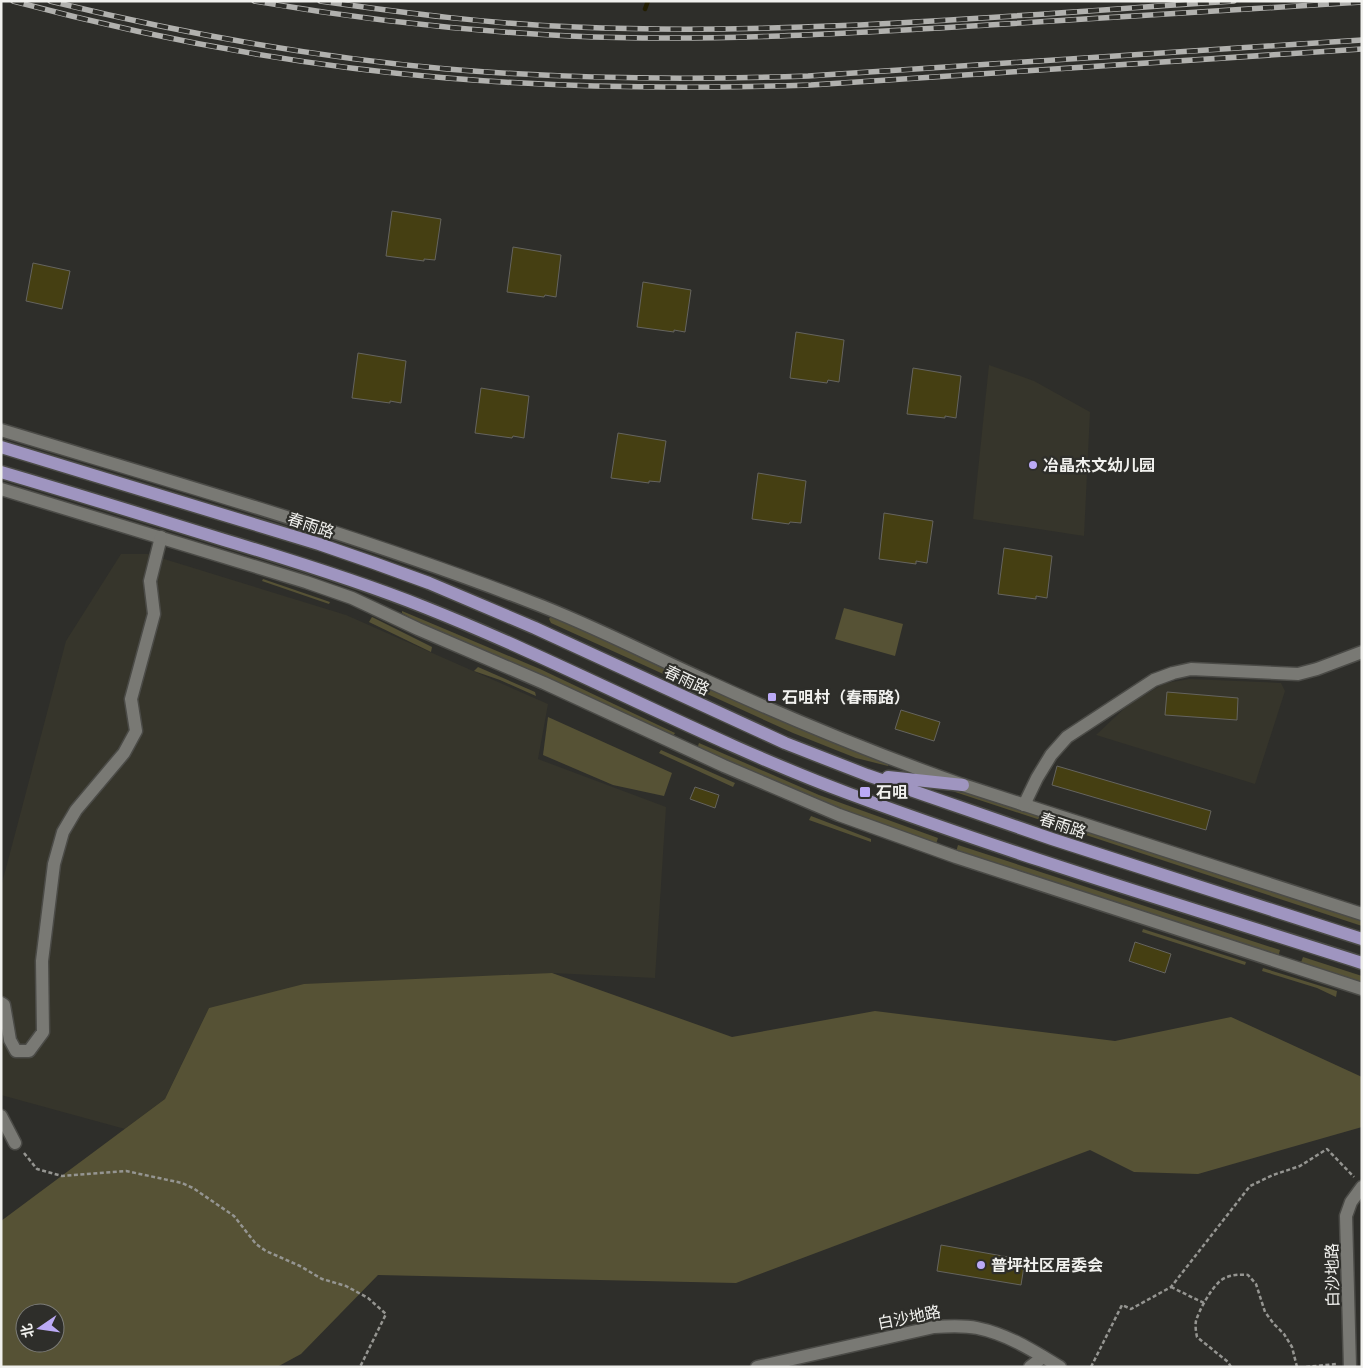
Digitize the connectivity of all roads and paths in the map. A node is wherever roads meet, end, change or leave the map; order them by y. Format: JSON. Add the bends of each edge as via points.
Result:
{"nodes":[{"id":1,"x":1,"y":430,"type":"edge"},
{"id":2,"x":1,"y":447,"type":"edge"},
{"id":3,"x":1,"y":472,"type":"edge"},
{"id":4,"x":1,"y":489,"type":"edge"},
{"id":5,"x":161,"y":537,"type":"junction"},
{"id":6,"x":1362,"y":652,"type":"edge"},
{"id":7,"x":867,"y":775,"type":"junction"},
{"id":8,"x":963,"y":785,"type":"junction"},
{"id":9,"x":1024,"y":805,"type":"junction"},
{"id":10,"x":1362,"y":914,"type":"edge"},
{"id":11,"x":1362,"y":939,"type":"edge"},
{"id":12,"x":1362,"y":963,"type":"edge"},
{"id":13,"x":1362,"y":988,"type":"edge"},
{"id":14,"x":1,"y":1003,"type":"edge"},
{"id":15,"x":1,"y":1116,"type":"edge"},
{"id":16,"x":15,"y":1143,"type":"joint"},
{"id":17,"x":1359,"y":1183,"type":"edge"},
{"id":18,"x":1171,"y":1287,"type":"junction"},
{"id":19,"x":1204,"y":1303,"type":"junction"},
{"id":20,"x":1043,"y":1357,"type":"junction"},
{"id":21,"x":1350,"y":1365,"type":"edge"},
{"id":22,"x":360,"y":1367,"type":"edge"},
{"id":23,"x":757,"y":1367,"type":"edge"},
{"id":24,"x":1030,"y":1367,"type":"edge"},
{"id":25,"x":1060,"y":1367,"type":"edge"},
{"id":26,"x":1091,"y":1367,"type":"edge"},
{"id":27,"x":1231,"y":1367,"type":"edge"},
{"id":28,"x":1297,"y":1367,"type":"edge"},
{"id":29,"x":1306,"y":1367,"type":"edge"}],
"edges":[{"from":1,"to":8,"type":"street","via":[[316,526],[529,601],[794,720]]},
{"from":2,"to":7,"type":"main road","name":"春雨路","via":[[319,544],[428,583],[535,628],[786,743]]},
{"from":3,"to":12,"type":"main road","via":[[376,589],[527,650],[847,793],[1034,858]]},
{"from":4,"to":5,"type":"street"},
{"from":5,"to":13,"type":"street","via":[[352,598],[724,766],[897,837]]},
{"from":5,"to":14,"type":"street","via":[[150,581],[154,614],[131,699],[136,731],[124,753],[76,810],[63,832],[54,864],[42,961],[43,1032],[29,1051],[16,1051]]},
{"from":6,"to":9,"type":"street","via":[[1298,674],[1191,669],[1154,680],[1067,737],[1046,763]]},
{"from":7,"to":8,"type":"main road"},
{"from":7,"to":11,"type":"main road","name":"春雨路","via":[[1052,839]]},
{"from":8,"to":9,"type":"street"},
{"from":9,"to":10,"type":"street"},
{"from":15,"to":16,"type":"street"},
{"from":16,"to":22,"type":"path","via":[[37,1169],[62,1176],[126,1171],[182,1183],[234,1216],[256,1244],[266,1251],[368,1298],[386,1314]]},
{"from":17,"to":18,"type":"path","via":[[1327,1148],[1300,1166],[1250,1186]]},
{"from":17,"to":21,"type":"street","name":"白沙地路","via":[[1346,1216]]},
{"from":18,"to":19,"type":"path"},
{"from":18,"to":26,"type":"path","via":[[1130,1309],[1122,1305]]},
{"from":19,"to":27,"type":"path","via":[[1195,1323],[1197,1337]]},
{"from":19,"to":28,"type":"path","via":[[1218,1282],[1235,1275],[1248,1275],[1256,1284],[1265,1312],[1292,1347]]},
{"from":20,"to":23,"type":"street","name":"白沙地路","via":[[998,1334],[956,1326],[934,1327]]},
{"from":20,"to":24,"type":"street"},
{"from":20,"to":25,"type":"street","name":"白沙地路"},
{"from":21,"to":29,"type":"path"}]}
